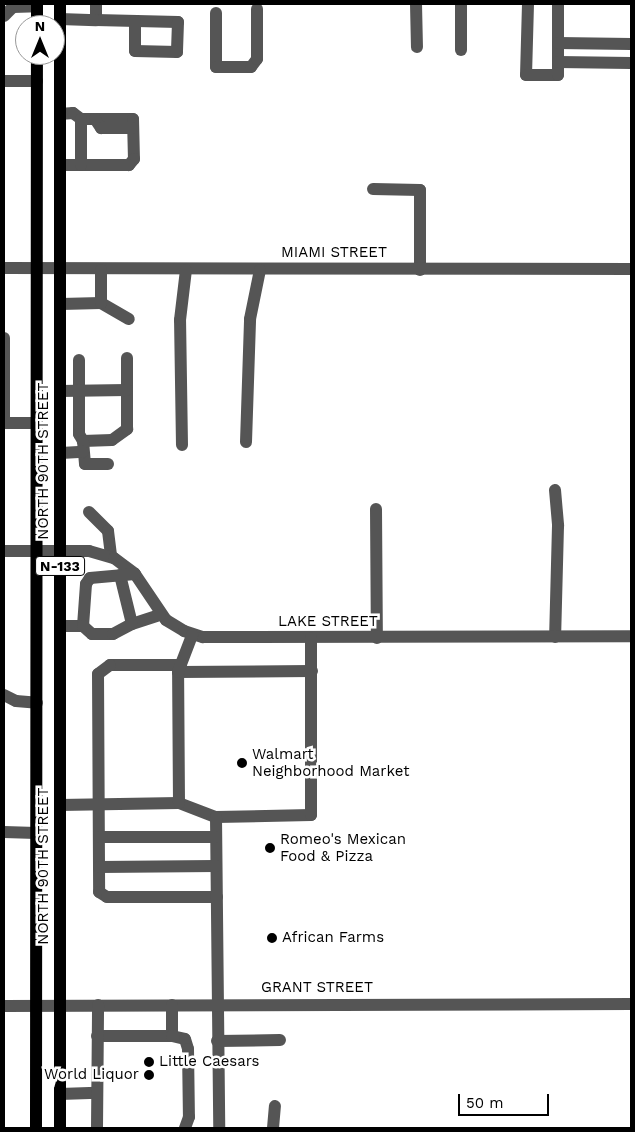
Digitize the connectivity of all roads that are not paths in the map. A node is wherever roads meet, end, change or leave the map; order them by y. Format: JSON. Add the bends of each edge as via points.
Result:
{"nodes":[{"id":1,"x":96,"y":4,"type":"edge"},
{"id":2,"x":416,"y":4,"type":"edge"},
{"id":3,"x":461,"y":4,"type":"edge"},
{"id":4,"x":528,"y":4,"type":"edge"},
{"id":5,"x":558,"y":4,"type":"edge"},
{"id":6,"x":37,"y":5,"type":"edge"},
{"id":7,"x":257,"y":9,"type":"dead end"},
{"id":8,"x":216,"y":13,"type":"dead end"},
{"id":9,"x":4,"y":16,"type":"edge"},
{"id":10,"x":65,"y":20,"type":"edge"},
{"id":11,"x":96,"y":20,"type":"junction"},
{"id":12,"x":135,"y":21,"type":"dead end"},
{"id":13,"x":558,"y":43,"type":"junction"},
{"id":14,"x":631,"y":44,"type":"edge"},
{"id":15,"x":417,"y":47,"type":"dead end"},
{"id":16,"x":461,"y":50,"type":"dead end"},
{"id":17,"x":558,"y":62,"type":"junction"},
{"id":18,"x":631,"y":63,"type":"edge"},
{"id":19,"x":37,"y":65,"type":"edge"},
{"id":20,"x":60,"y":65,"type":"edge"},
{"id":21,"x":4,"y":81,"type":"edge"},
{"id":22,"x":37,"y":81,"type":"junction"},
{"id":23,"x":60,"y":114,"type":"junction"},
{"id":24,"x":81,"y":119,"type":"junction"},
{"id":25,"x":60,"y":165,"type":"junction"},
{"id":26,"x":81,"y":165,"type":"junction"},
{"id":27,"x":373,"y":189,"type":"dead end"},
{"id":28,"x":4,"y":268,"type":"edge"},
{"id":29,"x":631,"y":269,"type":"edge"},
{"id":30,"x":37,"y":270,"type":"junction"},
{"id":31,"x":60,"y":270,"type":"junction"},
{"id":32,"x":101,"y":270,"type":"junction"},
{"id":33,"x":186,"y":270,"type":"junction"},
{"id":34,"x":260,"y":270,"type":"junction"},
{"id":35,"x":420,"y":270,"type":"junction"},
{"id":36,"x":101,"y":303,"type":"junction"},
{"id":37,"x":61,"y":304,"type":"junction"},
{"id":38,"x":129,"y":319,"type":"dead end"},
{"id":39,"x":4,"y":338,"type":"edge"},
{"id":40,"x":127,"y":358,"type":"dead end"},
{"id":41,"x":79,"y":360,"type":"dead end"},
{"id":42,"x":4,"y":362,"type":"edge"},
{"id":43,"x":127,"y":390,"type":"junction"},
{"id":44,"x":60,"y":391,"type":"junction"},
{"id":45,"x":78,"y":391,"type":"junction"},
{"id":46,"x":106,"y":391,"type":"junction"},
{"id":47,"x":4,"y":423,"type":"edge"},
{"id":48,"x":36,"y":423,"type":"junction"},
{"id":49,"x":112,"y":440,"type":"junction"},
{"id":50,"x":246,"y":442,"type":"dead end"},
{"id":51,"x":182,"y":445,"type":"dead end"},
{"id":52,"x":83,"y":447,"type":"junction"},
{"id":53,"x":61,"y":453,"type":"junction"},
{"id":54,"x":108,"y":464,"type":"dead end"},
{"id":55,"x":555,"y":490,"type":"dead end"},
{"id":56,"x":376,"y":509,"type":"dead end"},
{"id":57,"x":88,"y":512,"type":"dead end"},
{"id":58,"x":4,"y":551,"type":"edge"},
{"id":59,"x":37,"y":551,"type":"junction"},
{"id":60,"x":60,"y":551,"type":"junction"},
{"id":61,"x":111,"y":556,"type":"junction"},
{"id":62,"x":135,"y":574,"type":"junction"},
{"id":63,"x":120,"y":576,"type":"junction"},
{"id":64,"x":160,"y":615,"type":"junction"},
{"id":65,"x":132,"y":624,"type":"junction"},
{"id":66,"x":60,"y":626,"type":"junction"},
{"id":67,"x":83,"y":626,"type":"junction"},
{"id":68,"x":192,"y":634,"type":"junction"},
{"id":69,"x":631,"y":636,"type":"edge"},
{"id":70,"x":555,"y":637,"type":"junction"},
{"id":71,"x":311,"y":638,"type":"junction"},
{"id":72,"x":378,"y":638,"type":"junction"},
{"id":73,"x":180,"y":668,"type":"junction"},
{"id":74,"x":312,"y":671,"type":"junction"},
{"id":75,"x":4,"y":694,"type":"edge"},
{"id":76,"x":37,"y":703,"type":"junction"},
{"id":77,"x":179,"y":803,"type":"junction"},
{"id":78,"x":100,"y":804,"type":"junction"},
{"id":79,"x":60,"y":805,"type":"junction"},
{"id":80,"x":216,"y":817,"type":"junction"},
{"id":81,"x":4,"y":832,"type":"edge"},
{"id":82,"x":36,"y":833,"type":"junction"},
{"id":83,"x":99,"y":837,"type":"junction"},
{"id":84,"x":216,"y":837,"type":"junction"},
{"id":85,"x":216,"y":866,"type":"junction"},
{"id":86,"x":99,"y":867,"type":"junction"},
{"id":87,"x":217,"y":897,"type":"junction"},
{"id":88,"x":36,"y":1004,"type":"junction"},
{"id":89,"x":60,"y":1004,"type":"junction"},
{"id":90,"x":98,"y":1004,"type":"junction"},
{"id":91,"x":172,"y":1004,"type":"junction"},
{"id":92,"x":218,"y":1004,"type":"junction"},
{"id":93,"x":631,"y":1004,"type":"edge"},
{"id":94,"x":4,"y":1006,"type":"edge"},
{"id":95,"x":97,"y":1036,"type":"junction"},
{"id":96,"x":172,"y":1036,"type":"junction"},
{"id":97,"x":280,"y":1040,"type":"dead end"},
{"id":98,"x":217,"y":1041,"type":"junction"},
{"id":99,"x":97,"y":1093,"type":"junction"},
{"id":100,"x":60,"y":1094,"type":"junction"},
{"id":101,"x":275,"y":1106,"type":"dead end"},
{"id":102,"x":36,"y":1128,"type":"edge"},
{"id":103,"x":60,"y":1128,"type":"edge"},
{"id":104,"x":97,"y":1128,"type":"edge"},
{"id":105,"x":185,"y":1128,"type":"edge"},
{"id":106,"x":218,"y":1128,"type":"edge"},
{"id":107,"x":273,"y":1128,"type":"edge"}],
"edges":[{"from":1,"to":11,"type":"street"},
{"from":2,"to":15,"type":"street"},
{"from":3,"to":16,"type":"street"},
{"from":4,"to":17,"type":"street","via":[[526,74],[558,74]]},
{"from":5,"to":13,"type":"street"},
{"from":6,"to":9,"type":"street","via":[[13,7]]},
{"from":7,"to":8,"type":"street","via":[[255,64],[251,67],[216,67]]},
{"from":10,"to":11,"type":"street"},
{"from":11,"to":12,"type":"street"},
{"from":13,"to":14,"type":"street"},
{"from":13,"to":17,"type":"street"},
{"from":17,"to":18,"type":"street"},
{"from":19,"to":22,"type":"main road","name":"NORTH 90TH STREET","number":"N-133"},
{"from":20,"to":23,"type":"main road","name":"NORTH 90TH STREET","number":"N-133"},
{"from":21,"to":22,"type":"street"},
{"from":22,"to":30,"type":"main road","name":"NORTH 90TH STREET","number":"N-133"},
{"from":23,"to":24,"type":"street","via":[[73,113]]},
{"from":23,"to":25,"type":"main road","name":"NORTH 90TH STREET","number":"N-133"},
{"from":24,"to":26,"type":"street"},
{"from":24,"to":26,"type":"street","via":[[95,119],[101,128],[133,128],[134,159],[129,165]]},
{"from":25,"to":26,"type":"street"},
{"from":25,"to":31,"type":"main road","name":"NORTH 90TH STREET","number":"N-133"},
{"from":27,"to":35,"type":"street","via":[[420,190]]},
{"from":28,"to":30,"type":"street","name":"MIAMI STREET"},
{"from":29,"to":35,"type":"street","name":"MIAMI STREET"},
{"from":30,"to":31,"type":"street","name":"MIAMI STREET"},
{"from":30,"to":48,"type":"main road","name":"NORTH 90TH STREET","number":"N-133"},
{"from":31,"to":32,"type":"street","name":"MIAMI STREET"},
{"from":31,"to":37,"type":"main road","name":"NORTH 90TH STREET","number":"N-133"},
{"from":32,"to":33,"type":"street","name":"MIAMI STREET"},
{"from":32,"to":36,"type":"street"},
{"from":33,"to":34,"type":"street","name":"MIAMI STREET"},
{"from":33,"to":51,"type":"street","via":[[180,320]]},
{"from":34,"to":35,"type":"street","name":"MIAMI STREET"},
{"from":34,"to":50,"type":"street","via":[[250,318]]},
{"from":36,"to":37,"type":"street"},
{"from":36,"to":38,"type":"street"},
{"from":37,"to":44,"type":"main road","name":"NORTH 90TH STREET","number":"N-133"},
{"from":39,"to":42,"type":"street"},
{"from":40,"to":43,"type":"street"},
{"from":41,"to":45,"type":"street"},
{"from":42,"to":47,"type":"street"},
{"from":43,"to":46,"type":"street"},
{"from":43,"to":49,"type":"street","via":[[127,429]]},
{"from":44,"to":45,"type":"street"},
{"from":44,"to":53,"type":"main road","name":"NORTH 90TH STREET","number":"N-133"},
{"from":45,"to":46,"type":"street"},
{"from":45,"to":52,"type":"street","via":[[79,434]]},
{"from":46,"to":49,"type":"street","via":[[119,401],[121,408],[120,423]]},
{"from":47,"to":48,"type":"street"},
{"from":48,"to":59,"type":"main road","name":"NORTH 90TH STREET","number":"N-133"},
{"from":49,"to":52,"type":"street"},
{"from":52,"to":53,"type":"street"},
{"from":52,"to":54,"type":"street","via":[[85,464]]},
{"from":53,"to":60,"type":"main road","name":"NORTH 90TH STREET","number":"N-133"},
{"from":55,"to":70,"type":"street","via":[[558,526]]},
{"from":56,"to":72,"type":"street"},
{"from":57,"to":61,"type":"street","via":[[108,531]]},
{"from":58,"to":59,"type":"street","name":"LAKE STREET"},
{"from":59,"to":60,"type":"street","name":"LAKE STREET"},
{"from":59,"to":76,"type":"main road","name":"NORTH 90TH STREET","number":"N-133"},
{"from":60,"to":61,"type":"street","name":"LAKE STREET","via":[[97,552]]},
{"from":60,"to":66,"type":"main road","name":"NORTH 90TH STREET","number":"N-133"},
{"from":61,"to":62,"type":"street","name":"LAKE STREET"},
{"from":62,"to":63,"type":"street"},
{"from":62,"to":64,"type":"street","name":"LAKE STREET"},
{"from":63,"to":65,"type":"street"},
{"from":63,"to":67,"type":"street","via":[[90,578],[86,584]]},
{"from":64,"to":65,"type":"street"},
{"from":64,"to":68,"type":"street","name":"LAKE STREET"},
{"from":65,"to":67,"type":"street","via":[[113,634],[92,634]]},
{"from":66,"to":67,"type":"street"},
{"from":66,"to":79,"type":"main road","name":"NORTH 90TH STREET","number":"N-133"},
{"from":68,"to":71,"type":"street","name":"LAKE STREET","via":[[219,638]]},
{"from":68,"to":73,"type":"street"},
{"from":69,"to":70,"type":"street","name":"LAKE STREET"},
{"from":70,"to":72,"type":"street","name":"LAKE STREET"},
{"from":71,"to":72,"type":"street","name":"LAKE STREET"},
{"from":71,"to":74,"type":"street"},
{"from":73,"to":74,"type":"street"},
{"from":73,"to":77,"type":"street"},
{"from":73,"to":78,"type":"street","via":[[110,665],[101,670]]},
{"from":74,"to":80,"type":"street","via":[[311,815]]},
{"from":75,"to":76,"type":"street","via":[[16,701]]},
{"from":76,"to":82,"type":"main road","name":"NORTH 90TH STREET","number":"N-133"},
{"from":77,"to":78,"type":"street"},
{"from":77,"to":80,"type":"street"},
{"from":78,"to":79,"type":"street"},
{"from":78,"to":83,"type":"street"},
{"from":79,"to":89,"type":"main road","name":"NORTH 90TH STREET","number":"N-133"},
{"from":80,"to":84,"type":"street"},
{"from":81,"to":82,"type":"street"},
{"from":82,"to":88,"type":"main road","name":"NORTH 90TH STREET","number":"N-133"},
{"from":83,"to":84,"type":"street"},
{"from":83,"to":86,"type":"street"},
{"from":84,"to":85,"type":"street"},
{"from":85,"to":86,"type":"street"},
{"from":85,"to":87,"type":"street"},
{"from":86,"to":87,"type":"street","via":[[102,896]]},
{"from":87,"to":92,"type":"street"},
{"from":88,"to":89,"type":"street","name":"GRANT STREET"},
{"from":88,"to":94,"type":"street","name":"GRANT STREET"},
{"from":88,"to":102,"type":"main road","name":"NORTH 90TH STREET","number":"N-133"},
{"from":89,"to":90,"type":"street","name":"GRANT STREET"},
{"from":89,"to":100,"type":"main road","name":"NORTH 90TH STREET","number":"N-133"},
{"from":90,"to":91,"type":"street","name":"GRANT STREET"},
{"from":90,"to":95,"type":"street"},
{"from":91,"to":92,"type":"street","name":"GRANT STREET"},
{"from":91,"to":96,"type":"street"},
{"from":92,"to":93,"type":"street","name":"GRANT STREET"},
{"from":92,"to":98,"type":"street"},
{"from":95,"to":96,"type":"street"},
{"from":95,"to":99,"type":"street"},
{"from":96,"to":105,"type":"street","via":[[185,1039],[188,1049],[189,1117]]},
{"from":97,"to":98,"type":"street"},
{"from":98,"to":106,"type":"street"},
{"from":99,"to":100,"type":"street"},
{"from":99,"to":104,"type":"street"},
{"from":100,"to":103,"type":"main road","name":"NORTH 90TH STREET","number":"N-133"},
{"from":101,"to":107,"type":"street"}]}
